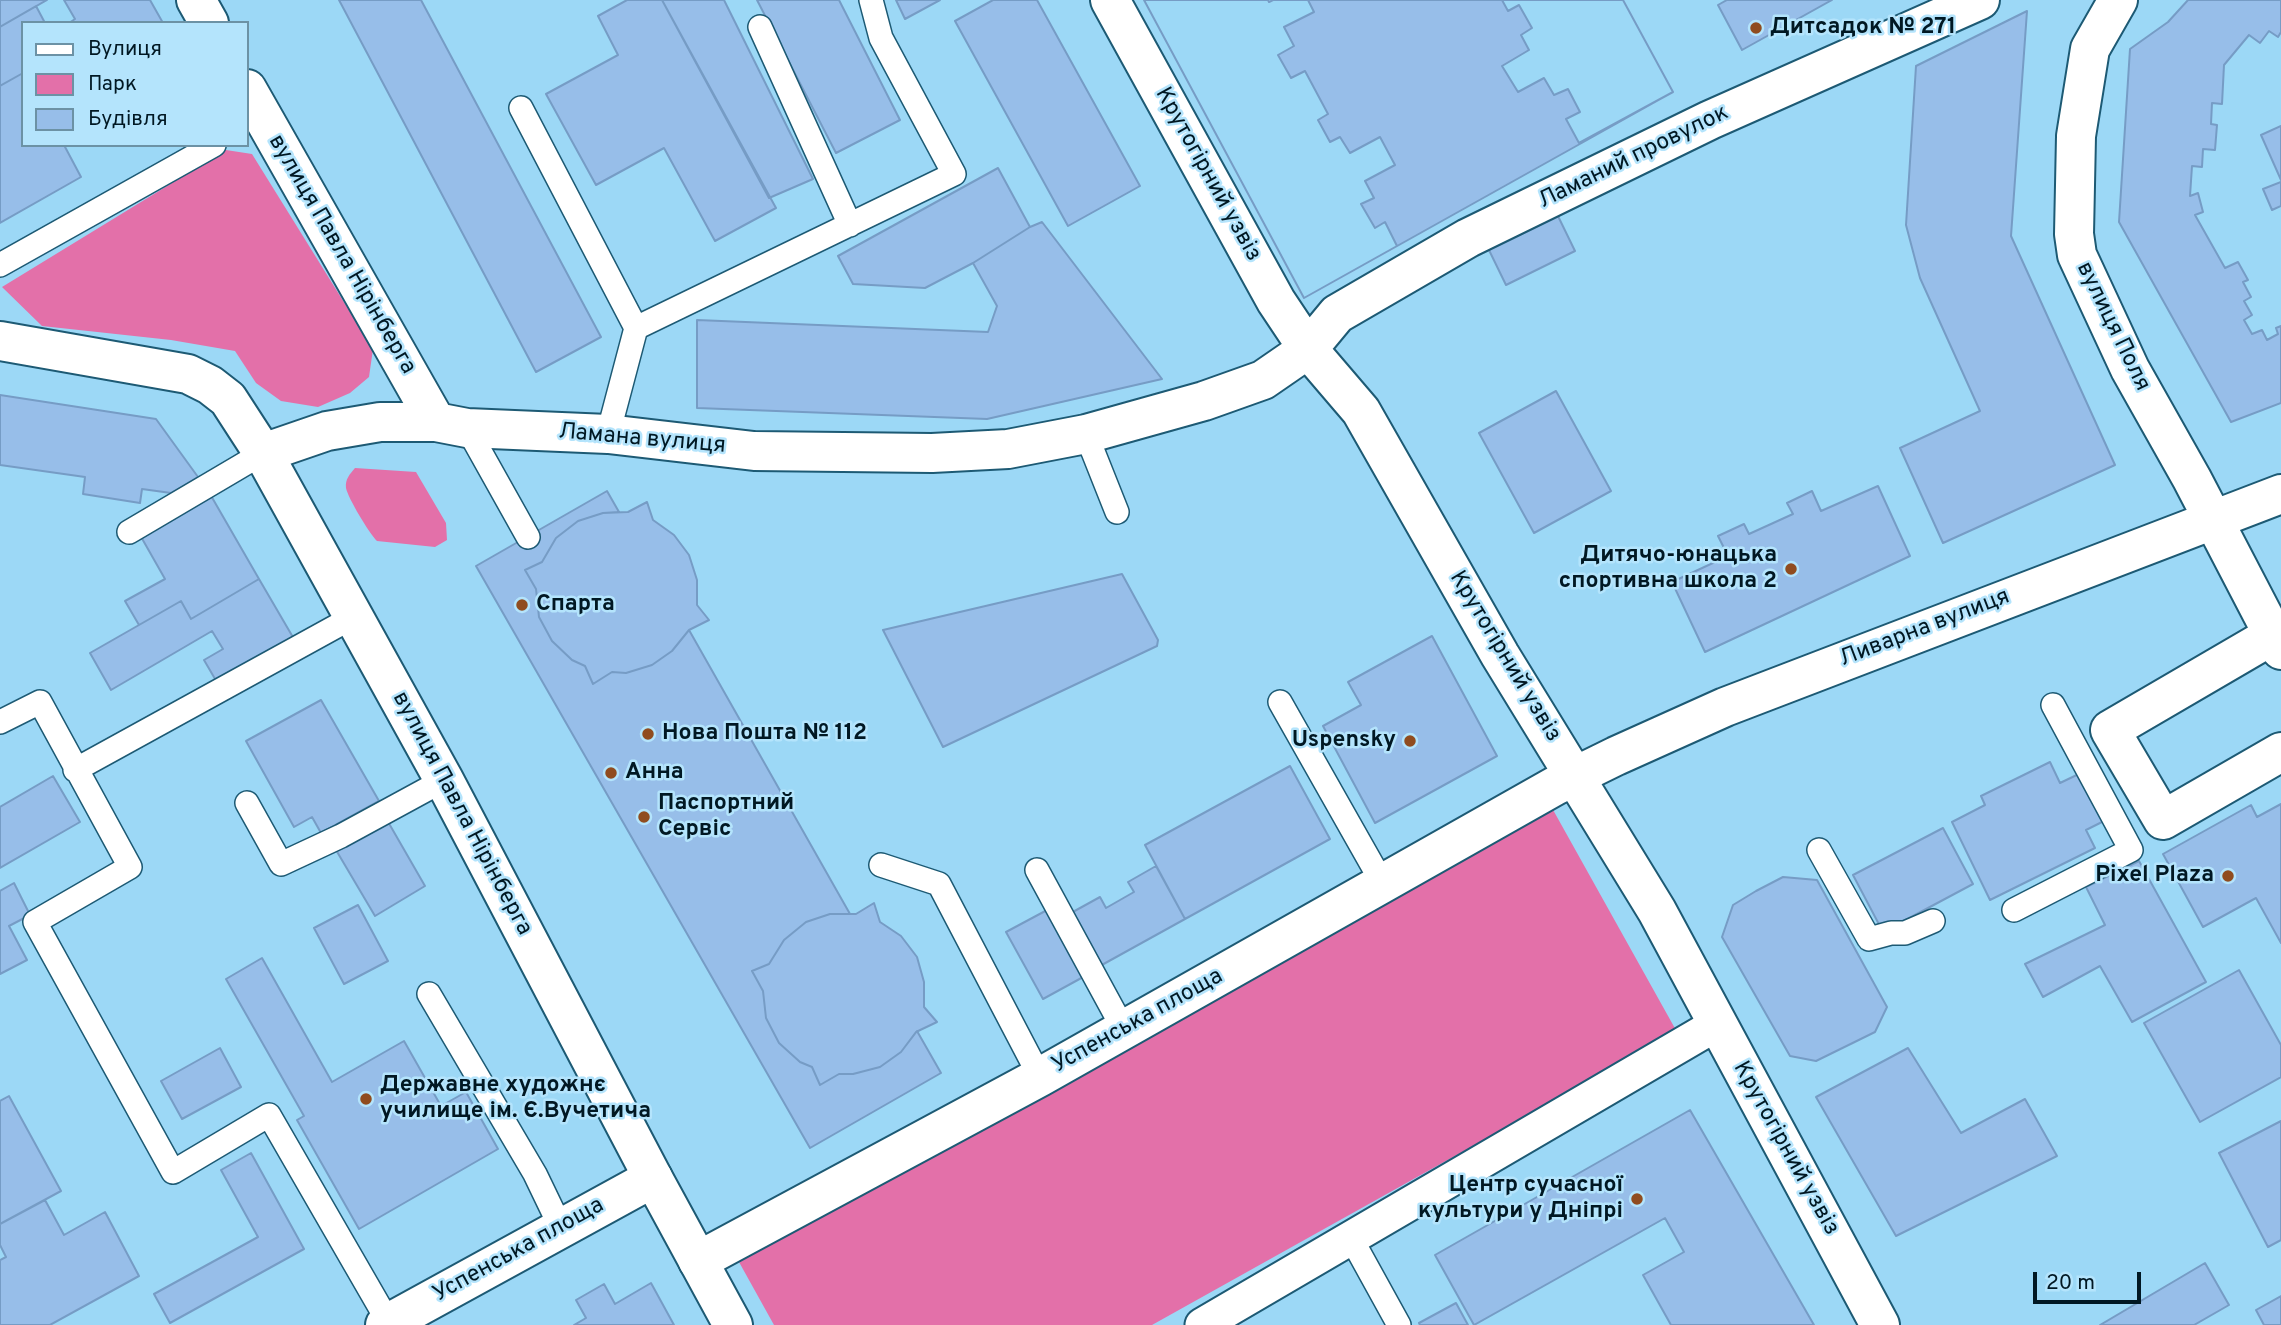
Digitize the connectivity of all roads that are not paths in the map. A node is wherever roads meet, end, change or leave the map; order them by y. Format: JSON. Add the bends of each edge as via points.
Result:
{"nodes":[{"id":1,"x":196,"y":0,"type":"edge"},
{"id":2,"x":871,"y":0,"type":"edge"},
{"id":3,"x":1980,"y":0,"type":"edge"},
{"id":4,"x":2118,"y":0,"type":"edge"},
{"id":5,"x":1114,"y":1,"type":"edge"},
{"id":6,"x":208,"y":21,"type":"edge"},
{"id":7,"x":760,"y":27,"type":"dead end"},
{"id":8,"x":521,"y":108,"type":"dead end"},
{"id":9,"x":252,"y":111,"type":"edge"},
{"id":10,"x":210,"y":147,"type":"edge"},
{"id":11,"x":850,"y":225,"type":"junction"},
{"id":12,"x":0,"y":265,"type":"edge"},
{"id":13,"x":636,"y":328,"type":"junction"},
{"id":14,"x":0,"y":341,"type":"edge"},
{"id":15,"x":1308,"y":349,"type":"junction"},
{"id":16,"x":452,"y":425,"type":"junction"},
{"id":17,"x":608,"y":434,"type":"junction"},
{"id":18,"x":1086,"y":434,"type":"junction"},
{"id":19,"x":263,"y":453,"type":"junction"},
{"id":20,"x":2281,"y":494,"type":"edge"},
{"id":21,"x":1117,"y":512,"type":"dead end"},
{"id":22,"x":2213,"y":520,"type":"junction"},
{"id":23,"x":129,"y":532,"type":"dead end"},
{"id":24,"x":528,"y":537,"type":"dead end"},
{"id":25,"x":355,"y":617,"type":"junction"},
{"id":26,"x":2277,"y":642,"type":"edge"},
{"id":27,"x":1280,"y":702,"type":"dead end"},
{"id":28,"x":2053,"y":705,"type":"dead end"},
{"id":29,"x":0,"y":722,"type":"edge"},
{"id":30,"x":2281,"y":752,"type":"edge"},
{"id":31,"x":75,"y":770,"type":"junction"},
{"id":32,"x":1575,"y":776,"type":"junction"},
{"id":33,"x":444,"y":780,"type":"junction"},
{"id":34,"x":247,"y":803,"type":"dead end"},
{"id":35,"x":1819,"y":850,"type":"dead end"},
{"id":36,"x":881,"y":864,"type":"dead end"},
{"id":37,"x":1037,"y":870,"type":"dead end"},
{"id":38,"x":1383,"y":884,"type":"junction"},
{"id":39,"x":2014,"y":911,"type":"dead end"},
{"id":40,"x":1933,"y":921,"type":"dead end"},
{"id":41,"x":429,"y":994,"type":"dead end"},
{"id":42,"x":1717,"y":1024,"type":"junction"},
{"id":43,"x":1124,"y":1030,"type":"junction"},
{"id":44,"x":1040,"y":1077,"type":"junction"},
{"id":45,"x":653,"y":1178,"type":"junction"},
{"id":46,"x":561,"y":1228,"type":"junction"},
{"id":47,"x":1351,"y":1238,"type":"junction"},
{"id":48,"x":698,"y":1261,"type":"junction"},
{"id":49,"x":387,"y":1324,"type":"edge"},
{"id":50,"x":733,"y":1325,"type":"edge"},
{"id":51,"x":1202,"y":1325,"type":"edge"},
{"id":52,"x":1399,"y":1325,"type":"edge"},
{"id":53,"x":1880,"y":1325,"type":"edge"}],
"edges":[{"from":1,"to":6,"type":"street"},
{"from":2,"to":11,"type":"lane","via":[[881,38],[954,174]]},
{"from":3,"to":15,"type":"street","name":"Ламаний провулок","via":[[1710,120],[1468,238],[1337,314]]},
{"from":4,"to":22,"type":"street","name":"вулиця Поля","via":[[2090,49],[2080,111],[2077,255],[2130,369]]},
{"from":5,"to":15,"type":"street","name":"Крутогірний узвіз","via":[[1276,300]]},
{"from":7,"to":11,"type":"lane"},
{"from":8,"to":13,"type":"lane"},
{"from":9,"to":16,"type":"street","name":"вулиця Павла Нірінберга"},
{"from":10,"to":12,"type":"lane"},
{"from":11,"to":13,"type":"lane"},
{"from":13,"to":17,"type":"lane"},
{"from":14,"to":19,"type":"street","via":[[188,374],[228,399]]},
{"from":15,"to":18,"type":"street","name":"Ламана вулиця","via":[[1263,380]]},
{"from":15,"to":32,"type":"street","name":"Крутогірний узвіз","via":[[1361,411],[1500,655]]},
{"from":16,"to":17,"type":"street","name":"Ламана вулиця"},
{"from":16,"to":19,"type":"street","name":"Ламана вулиця","via":[[380,422],[327,431]]},
{"from":16,"to":24,"type":"lane"},
{"from":17,"to":18,"type":"street","name":"Ламана вулиця","via":[[754,451],[919,453],[1008,449]]},
{"from":18,"to":21,"type":"lane"},
{"from":19,"to":23,"type":"lane"},
{"from":19,"to":25,"type":"street","name":"вулиця Павла Нірінберга"},
{"from":20,"to":22,"type":"street","name":"Ливарна вулиця"},
{"from":22,"to":26,"type":"street","name":"вулиця Поля"},
{"from":22,"to":32,"type":"street","name":"Ливарна вулиця","via":[[1725,707]]},
{"from":25,"to":31,"type":"lane"},
{"from":25,"to":33,"type":"street","name":"вулиця Павла Нірінберга"},
{"from":26,"to":30,"type":"street","via":[[2110,730],[2163,820]]},
{"from":27,"to":38,"type":"lane"},
{"from":28,"to":39,"type":"lane","via":[[2131,850]]},
{"from":29,"to":31,"type":"lane","via":[[40,702]]},
{"from":31,"to":49,"type":"lane","via":[[130,867],[35,922],[173,1172],[269,1115]]},
{"from":32,"to":38,"type":"street","name":"Успенська площа"},
{"from":32,"to":42,"type":"street","name":"Крутогірний узвіз","via":[[1657,911]]},
{"from":33,"to":34,"type":"lane","via":[[281,864]]},
{"from":33,"to":45,"type":"street","name":"вулиця Павла Нірінберга"},
{"from":35,"to":40,"type":"lane","via":[[1869,939],[1905,933]]},
{"from":36,"to":44,"type":"lane","via":[[939,884]]},
{"from":37,"to":43,"type":"lane"},
{"from":38,"to":43,"type":"street","name":"Успенська площа"},
{"from":41,"to":46,"type":"lane","via":[[535,1174]]},
{"from":42,"to":47,"type":"street"},
{"from":42,"to":53,"type":"street","name":"Крутогірний узвіз"},
{"from":43,"to":44,"type":"street","name":"Успенська площа"},
{"from":44,"to":48,"type":"street","name":"Успенська площа"},
{"from":45,"to":46,"type":"street","name":"Успенська площа"},
{"from":45,"to":48,"type":"street","name":"вулиця Павла Нірінберга"},
{"from":46,"to":49,"type":"street","name":"Успенська площа"},
{"from":47,"to":51,"type":"street"},
{"from":47,"to":52,"type":"lane"},
{"from":48,"to":50,"type":"street","name":"вулиця Павла Нірінберга"}]}
